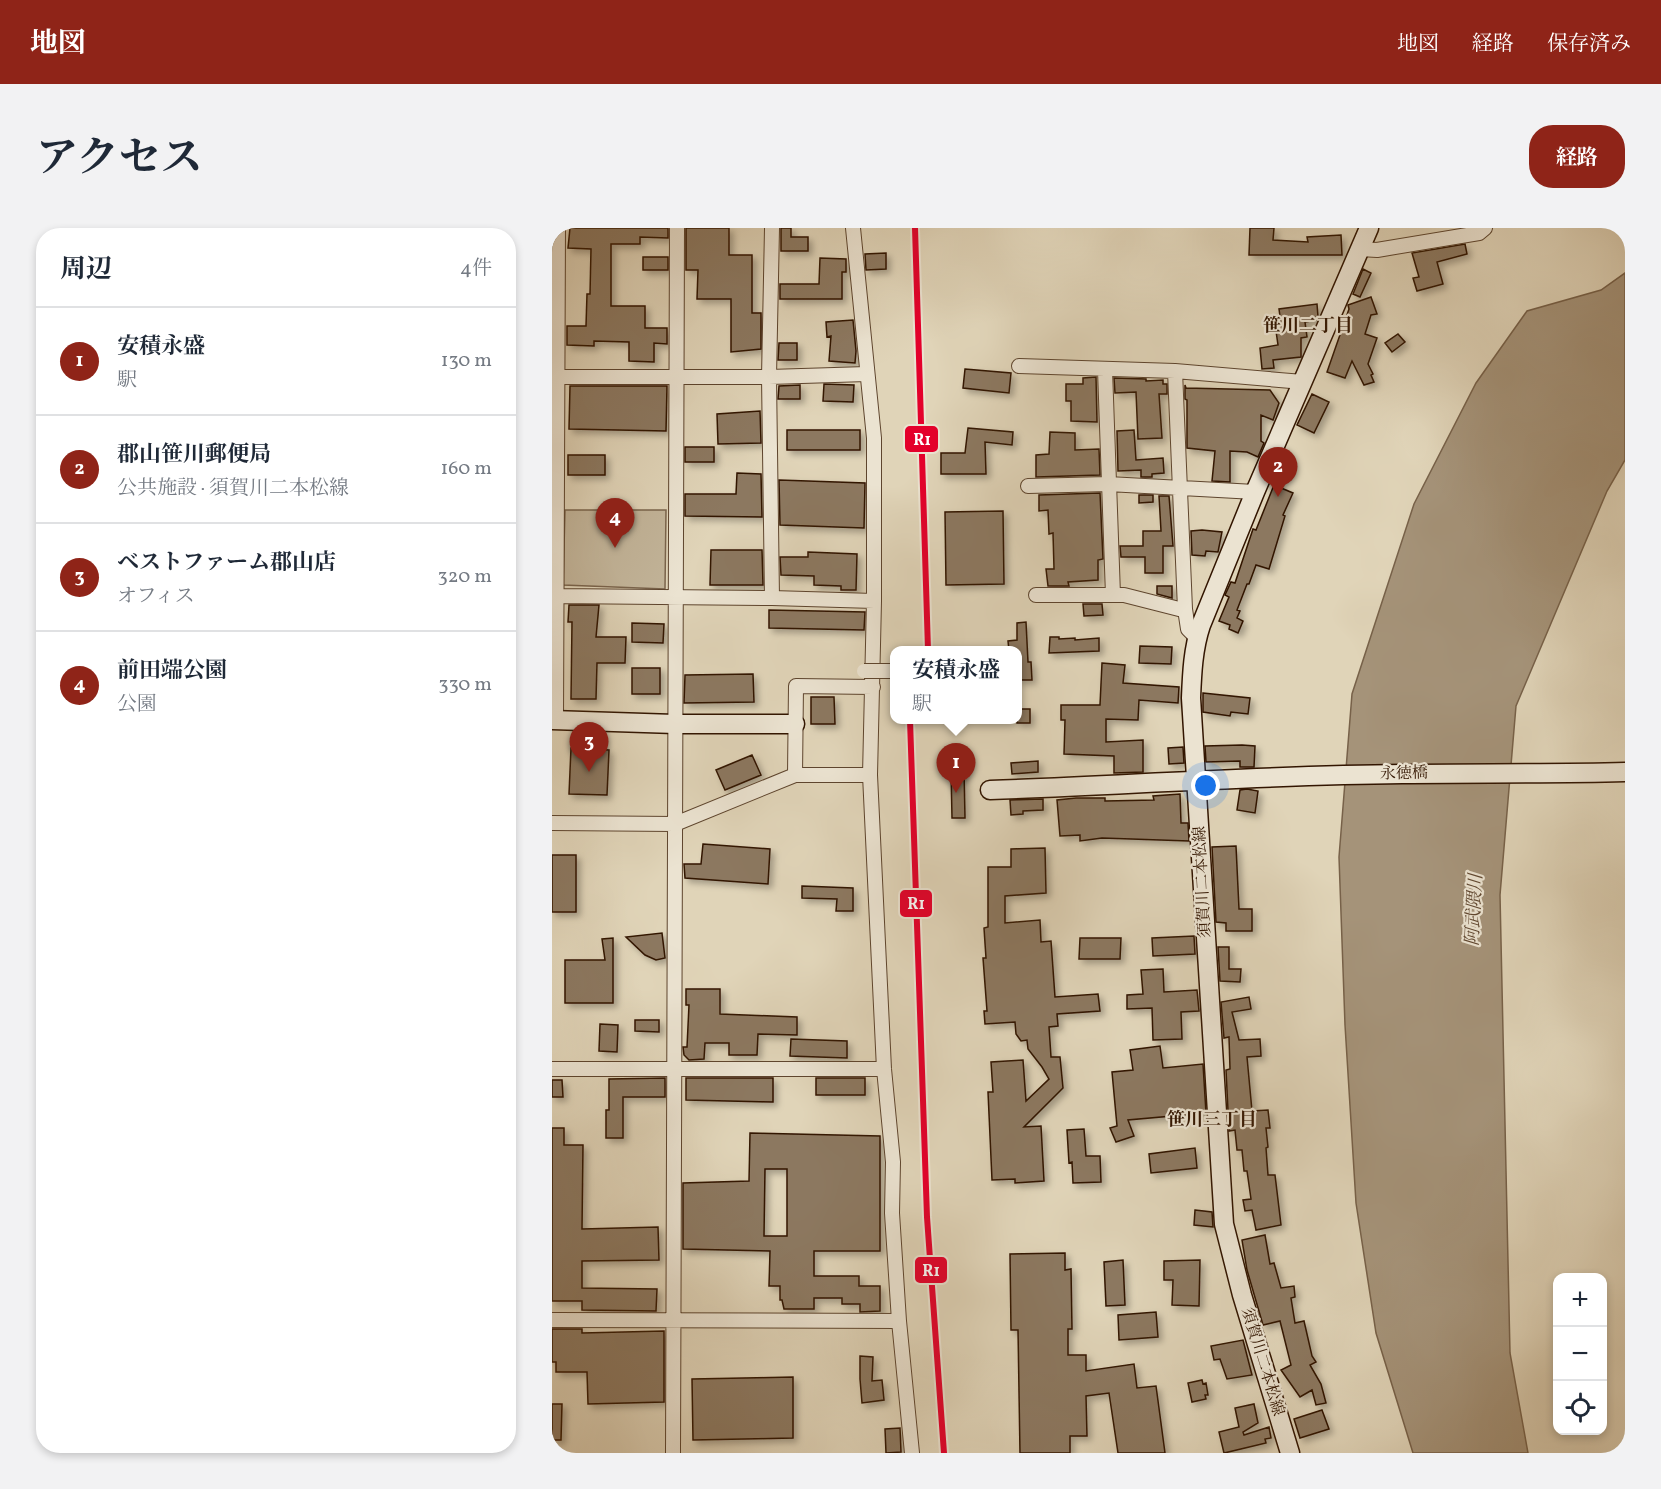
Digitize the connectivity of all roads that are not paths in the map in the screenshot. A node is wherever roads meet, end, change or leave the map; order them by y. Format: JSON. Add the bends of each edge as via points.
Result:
{"nodes":[{"id":1,"x":558,"y":228,"type":"edge"},
{"id":2,"x":676,"y":228,"type":"edge"},
{"id":3,"x":772,"y":228,"type":"edge"},
{"id":4,"x":853,"y":228,"type":"edge"},
{"id":5,"x":1369,"y":228,"type":"edge"},
{"id":6,"x":1485,"y":228,"type":"edge"},
{"id":7,"x":1360,"y":249,"type":"junction"},
{"id":8,"x":1020,"y":366,"type":"dead end"},
{"id":9,"x":1105,"y":370,"type":"junction"},
{"id":10,"x":1175,"y":371,"type":"junction"},
{"id":11,"x":867,"y":374,"type":"junction"},
{"id":12,"x":555,"y":377,"type":"edge"},
{"id":13,"x":769,"y":377,"type":"junction"},
{"id":14,"x":676,"y":378,"type":"junction"},
{"id":15,"x":1303,"y":382,"type":"junction"},
{"id":16,"x":1108,"y":484,"type":"junction"},
{"id":17,"x":1028,"y":486,"type":"dead end"},
{"id":18,"x":1180,"y":489,"type":"junction"},
{"id":19,"x":1255,"y":492,"type":"junction"},
{"id":20,"x":1036,"y":595,"type":"dead end"},
{"id":21,"x":1113,"y":595,"type":"junction"},
{"id":22,"x":557,"y":596,"type":"junction"},
{"id":23,"x":676,"y":598,"type":"junction"},
{"id":24,"x":772,"y":598,"type":"junction"},
{"id":25,"x":874,"y":601,"type":"junction"},
{"id":26,"x":1185,"y":609,"type":"junction"},
{"id":27,"x":1197,"y":638,"type":"junction"},
{"id":28,"x":864,"y":671,"type":"dead end"},
{"id":29,"x":890,"y":671,"type":"edge"},
{"id":30,"x":873,"y":687,"type":"junction"},
{"id":31,"x":554,"y":720,"type":"edge"},
{"id":32,"x":675,"y":723,"type":"junction"},
{"id":33,"x":795,"y":724,"type":"junction"},
{"id":34,"x":1625,"y":772,"type":"edge"},
{"id":35,"x":795,"y":775,"type":"junction"},
{"id":36,"x":870,"y":775,"type":"junction"},
{"id":37,"x":1197,"y":780,"type":"junction"},
{"id":38,"x":990,"y":790,"type":"dead end"},
{"id":39,"x":552,"y":823,"type":"edge"},
{"id":40,"x":675,"y":824,"type":"junction"},
{"id":41,"x":552,"y":1069,"type":"edge"},
{"id":42,"x":675,"y":1069,"type":"junction"},
{"id":43,"x":884,"y":1069,"type":"junction"},
{"id":44,"x":672,"y":1319,"type":"junction"},
{"id":45,"x":552,"y":1320,"type":"edge"},
{"id":46,"x":899,"y":1322,"type":"junction"},
{"id":47,"x":1288,"y":1452,"type":"edge"},
{"id":48,"x":673,"y":1453,"type":"edge"},
{"id":49,"x":912,"y":1453,"type":"edge"}],
"edges":[{"from":1,"to":12,"type":"street"},
{"from":2,"to":14,"type":"street"},
{"from":3,"to":13,"type":"street"},
{"from":4,"to":11,"type":"street"},
{"from":5,"to":7,"type":"main road","name":"須賀川二本松線"},
{"from":6,"to":7,"type":"street","via":[[1479,233]]},
{"from":7,"to":15,"type":"main road","name":"須賀川二本松線"},
{"from":8,"to":9,"type":"street"},
{"from":9,"to":10,"type":"street"},
{"from":9,"to":16,"type":"street"},
{"from":10,"to":15,"type":"street"},
{"from":10,"to":18,"type":"street"},
{"from":11,"to":13,"type":"street"},
{"from":11,"to":25,"type":"street","via":[[874,438]]},
{"from":12,"to":14,"type":"street"},
{"from":12,"to":22,"type":"street"},
{"from":13,"to":14,"type":"street"},
{"from":13,"to":24,"type":"street"},
{"from":14,"to":23,"type":"street"},
{"from":15,"to":19,"type":"main road","name":"須賀川二本松線"},
{"from":16,"to":17,"type":"street"},
{"from":16,"to":18,"type":"street"},
{"from":16,"to":21,"type":"street"},
{"from":18,"to":19,"type":"street"},
{"from":18,"to":26,"type":"street"},
{"from":19,"to":27,"type":"main road","name":"須賀川二本松線"},
{"from":20,"to":21,"type":"street"},
{"from":21,"to":26,"type":"street"},
{"from":22,"to":23,"type":"street"},
{"from":22,"to":31,"type":"street"},
{"from":23,"to":24,"type":"street"},
{"from":23,"to":32,"type":"street"},
{"from":24,"to":25,"type":"street"},
{"from":25,"to":30,"type":"street"},
{"from":26,"to":27,"type":"street","via":[[1188,629]]},
{"from":27,"to":37,"type":"main road","name":"須賀川二本松線","via":[[1191,698]]},
{"from":28,"to":29,"type":"street","bridge":true},
{"from":30,"to":33,"type":"street","via":[[796,686]]},
{"from":30,"to":36,"type":"street"},
{"from":31,"to":32,"type":"main road"},
{"from":32,"to":33,"type":"main road"},
{"from":32,"to":40,"type":"street"},
{"from":33,"to":35,"type":"street"},
{"from":34,"to":37,"type":"main road","name":"永徳橋"},
{"from":35,"to":36,"type":"street"},
{"from":35,"to":40,"type":"street"},
{"from":36,"to":43,"type":"street"},
{"from":37,"to":38,"type":"main road","name":"永徳橋"},
{"from":37,"to":47,"type":"main road","name":"須賀川二本松線","via":[[1224,1224]]},
{"from":39,"to":40,"type":"street"},
{"from":40,"to":42,"type":"street"},
{"from":41,"to":42,"type":"street"},
{"from":42,"to":43,"type":"street"},
{"from":42,"to":44,"type":"street"},
{"from":43,"to":46,"type":"street","via":[[893,1162]]},
{"from":44,"to":45,"type":"street"},
{"from":44,"to":46,"type":"street"},
{"from":44,"to":48,"type":"street"},
{"from":46,"to":49,"type":"street"}]}
